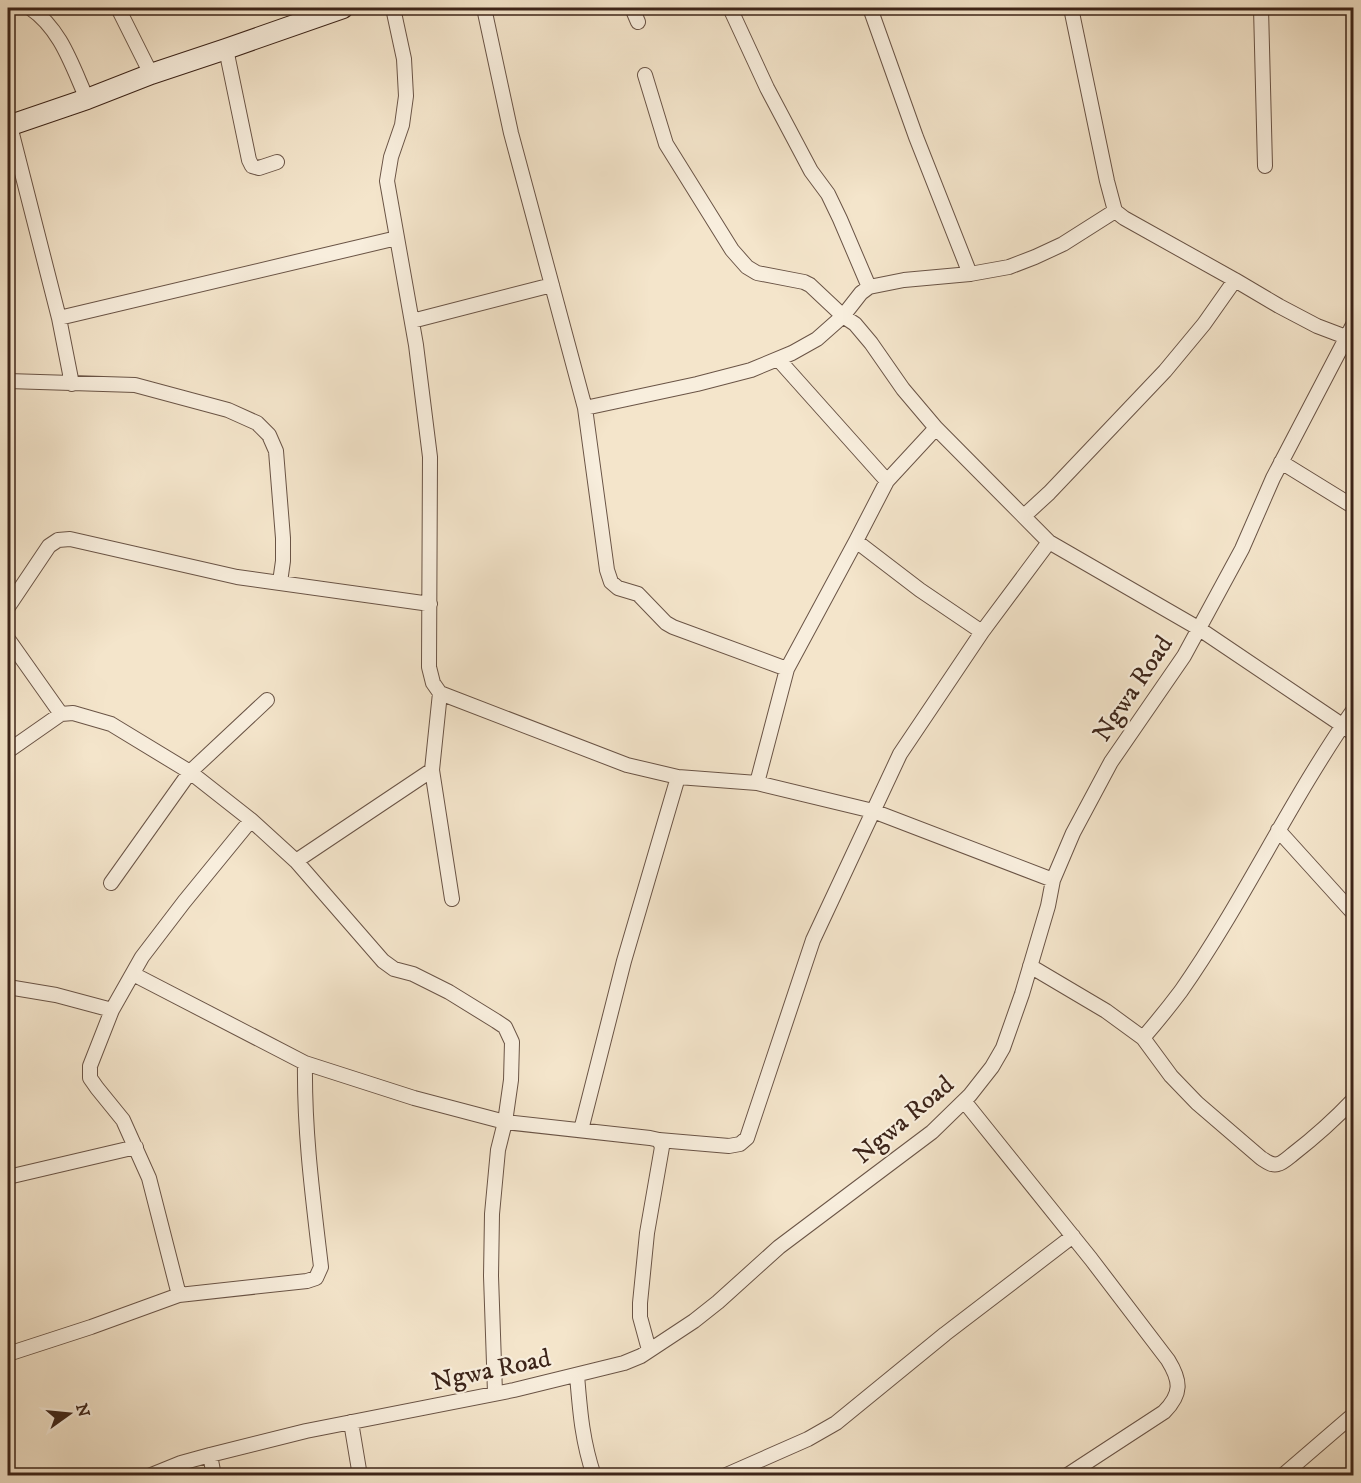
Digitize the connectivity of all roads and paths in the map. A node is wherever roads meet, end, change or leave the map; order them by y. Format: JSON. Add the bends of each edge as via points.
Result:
{"nodes":[{"id":1,"x":30,"y":8,"type":"edge"},
{"id":2,"x":118,"y":8,"type":"edge"},
{"id":3,"x":343,"y":8,"type":"edge"},
{"id":4,"x":393,"y":8,"type":"edge"},
{"id":5,"x":484,"y":8,"type":"edge"},
{"id":6,"x":632,"y":8,"type":"edge"},
{"id":7,"x":730,"y":8,"type":"edge"},
{"id":8,"x":870,"y":8,"type":"edge"},
{"id":9,"x":1071,"y":8,"type":"edge"},
{"id":10,"x":1261,"y":8,"type":"edge"},
{"id":11,"x":638,"y":22,"type":"dead end"},
{"id":12,"x":226,"y":49,"type":"junction"},
{"id":13,"x":151,"y":74,"type":"junction"},
{"id":14,"x":645,"y":75,"type":"dead end"},
{"id":15,"x":87,"y":99,"type":"junction"},
{"id":16,"x":9,"y":126,"type":"edge"},
{"id":17,"x":277,"y":162,"type":"dead end"},
{"id":18,"x":1265,"y":166,"type":"dead end"},
{"id":19,"x":1115,"y":211,"type":"junction"},
{"id":20,"x":396,"y":238,"type":"junction"},
{"id":21,"x":970,"y":274,"type":"junction"},
{"id":22,"x":1235,"y":280,"type":"junction"},
{"id":23,"x":552,"y":285,"type":"junction"},
{"id":24,"x":870,"y":287,"type":"junction"},
{"id":25,"x":843,"y":316,"type":"junction"},
{"id":26,"x":58,"y":318,"type":"junction"},
{"id":27,"x":412,"y":321,"type":"junction"},
{"id":28,"x":1353,"y":323,"type":"edge"},
{"id":29,"x":1346,"y":337,"type":"junction"},
{"id":30,"x":778,"y":359,"type":"junction"},
{"id":31,"x":8,"y":381,"type":"edge"},
{"id":32,"x":72,"y":384,"type":"junction"},
{"id":33,"x":585,"y":408,"type":"junction"},
{"id":34,"x":936,"y":428,"type":"junction"},
{"id":35,"x":1281,"y":462,"type":"junction"},
{"id":36,"x":886,"y":481,"type":"junction"},
{"id":37,"x":1353,"y":507,"type":"edge"},
{"id":38,"x":1024,"y":516,"type":"junction"},
{"id":39,"x":856,"y":541,"type":"junction"},
{"id":40,"x":1049,"y":542,"type":"junction"},
{"id":41,"x":280,"y":582,"type":"junction"},
{"id":42,"x":430,"y":604,"type":"junction"},
{"id":43,"x":8,"y":607,"type":"edge"},
{"id":44,"x":1198,"y":628,"type":"junction"},
{"id":45,"x":982,"y":632,"type":"junction"},
{"id":46,"x":8,"y":639,"type":"edge"},
{"id":47,"x":787,"y":669,"type":"junction"},
{"id":48,"x":440,"y":693,"type":"junction"},
{"id":49,"x":267,"y":700,"type":"dead end"},
{"id":50,"x":1353,"y":709,"type":"edge"},
{"id":51,"x":61,"y":714,"type":"junction"},
{"id":52,"x":1342,"y":725,"type":"junction"},
{"id":53,"x":1353,"y":734,"type":"edge"},
{"id":54,"x":8,"y":751,"type":"edge"},
{"id":55,"x":432,"y":770,"type":"junction"},
{"id":56,"x":190,"y":772,"type":"junction"},
{"id":57,"x":678,"y":777,"type":"junction"},
{"id":58,"x":758,"y":783,"type":"junction"},
{"id":59,"x":873,"y":811,"type":"junction"},
{"id":60,"x":251,"y":820,"type":"junction"},
{"id":61,"x":1278,"y":830,"type":"junction"},
{"id":62,"x":296,"y":861,"type":"junction"},
{"id":63,"x":1053,"y":880,"type":"junction"},
{"id":64,"x":111,"y":883,"type":"dead end"},
{"id":65,"x":452,"y":899,"type":"dead end"},
{"id":66,"x":1353,"y":914,"type":"edge"},
{"id":67,"x":1030,"y":966,"type":"junction"},
{"id":68,"x":133,"y":974,"type":"junction"},
{"id":69,"x":8,"y":987,"type":"edge"},
{"id":70,"x":112,"y":1010,"type":"junction"},
{"id":71,"x":1143,"y":1038,"type":"junction"},
{"id":72,"x":305,"y":1064,"type":"junction"},
{"id":73,"x":1353,"y":1099,"type":"edge"},
{"id":74,"x":964,"y":1101,"type":"junction"},
{"id":75,"x":505,"y":1122,"type":"junction"},
{"id":76,"x":581,"y":1130,"type":"junction"},
{"id":77,"x":659,"y":1140,"type":"junction"},
{"id":78,"x":136,"y":1147,"type":"junction"},
{"id":79,"x":8,"y":1177,"type":"edge"},
{"id":80,"x":1073,"y":1236,"type":"junction"},
{"id":81,"x":179,"y":1294,"type":"junction"},
{"id":82,"x":649,"y":1350,"type":"junction"},
{"id":83,"x":8,"y":1354,"type":"edge"},
{"id":84,"x":577,"y":1375,"type":"junction"},
{"id":85,"x":495,"y":1394,"type":"junction"},
{"id":86,"x":1353,"y":1414,"type":"edge"},
{"id":87,"x":351,"y":1422,"type":"junction"},
{"id":88,"x":210,"y":1455,"type":"junction"},
{"id":89,"x":149,"y":1476,"type":"edge"},
{"id":90,"x":214,"y":1476,"type":"edge"},
{"id":91,"x":360,"y":1476,"type":"edge"},
{"id":92,"x":594,"y":1476,"type":"edge"},
{"id":93,"x":724,"y":1476,"type":"edge"},
{"id":94,"x":1066,"y":1476,"type":"edge"},
{"id":95,"x":1282,"y":1476,"type":"edge"}],
"edges":[{"from":1,"to":15,"type":"street","via":[[59,37]]},
{"from":2,"to":13,"type":"street"},
{"from":3,"to":12,"type":"street"},
{"from":4,"to":20,"type":"street","via":[[404,59],[406,96],[387,181]]},
{"from":5,"to":23,"type":"street","via":[[511,133]]},
{"from":6,"to":11,"type":"street"},
{"from":7,"to":24,"type":"street","via":[[767,88],[811,171],[828,194]]},
{"from":8,"to":21,"type":"street"},
{"from":9,"to":19,"type":"street"},
{"from":10,"to":18,"type":"street"},
{"from":12,"to":13,"type":"street"},
{"from":12,"to":17,"type":"street","via":[[249,160],[259,168]]},
{"from":13,"to":15,"type":"street"},
{"from":14,"to":25,"type":"street","via":[[666,144],[732,250],[757,273],[810,285]]},
{"from":15,"to":16,"type":"street"},
{"from":16,"to":26,"type":"street"},
{"from":19,"to":21,"type":"street","via":[[1035,257],[1009,267]]},
{"from":19,"to":22,"type":"street"},
{"from":20,"to":26,"type":"street"},
{"from":20,"to":27,"type":"street"},
{"from":21,"to":24,"type":"street"},
{"from":22,"to":29,"type":"street","via":[[1317,326]]},
{"from":22,"to":38,"type":"street","via":[[1165,371]]},
{"from":23,"to":27,"type":"street"},
{"from":23,"to":33,"type":"street"},
{"from":24,"to":25,"type":"street"},
{"from":25,"to":30,"type":"street","via":[[817,339]]},
{"from":25,"to":34,"type":"street","via":[[871,343]]},
{"from":26,"to":32,"type":"street"},
{"from":27,"to":42,"type":"street","via":[[430,457]]},
{"from":28,"to":29,"type":"street","name":"Ngwa Road"},
{"from":29,"to":35,"type":"street","name":"Ngwa Road"},
{"from":30,"to":33,"type":"street","via":[[751,370]]},
{"from":30,"to":36,"type":"street"},
{"from":31,"to":32,"type":"street"},
{"from":32,"to":41,"type":"street","via":[[135,385],[228,410],[258,423],[269,435],[276,452],[283,538]]},
{"from":33,"to":47,"type":"street","via":[[611,582],[638,594],[673,627]]},
{"from":34,"to":36,"type":"street"},
{"from":34,"to":38,"type":"street"},
{"from":35,"to":37,"type":"street"},
{"from":35,"to":44,"type":"street","name":"Ngwa Road","via":[[1242,549]]},
{"from":36,"to":39,"type":"street"},
{"from":38,"to":40,"type":"street"},
{"from":39,"to":45,"type":"street"},
{"from":39,"to":47,"type":"street"},
{"from":40,"to":44,"type":"street"},
{"from":40,"to":45,"type":"street"},
{"from":41,"to":42,"type":"street"},
{"from":41,"to":43,"type":"street","via":[[237,577],[70,539],[58,540],[49,546]]},
{"from":42,"to":48,"type":"street","via":[[429,667]]},
{"from":44,"to":52,"type":"street"},
{"from":44,"to":63,"type":"street","name":"Ngwa Road","via":[[1184,656],[1111,762]]},
{"from":45,"to":59,"type":"street","via":[[900,754]]},
{"from":46,"to":51,"type":"street"},
{"from":47,"to":58,"type":"street"},
{"from":48,"to":55,"type":"street"},
{"from":48,"to":57,"type":"street","via":[[627,765]]},
{"from":49,"to":56,"type":"street"},
{"from":50,"to":52,"type":"street"},
{"from":51,"to":54,"type":"street"},
{"from":51,"to":56,"type":"street","via":[[73,713],[111,723]]},
{"from":52,"to":53,"type":"street"},
{"from":52,"to":61,"type":"street"},
{"from":55,"to":62,"type":"street"},
{"from":55,"to":65,"type":"street"},
{"from":56,"to":60,"type":"street"},
{"from":56,"to":64,"type":"street"},
{"from":57,"to":58,"type":"street"},
{"from":57,"to":76,"type":"street","via":[[624,961]]},
{"from":58,"to":59,"type":"street"},
{"from":59,"to":63,"type":"street"},
{"from":59,"to":77,"type":"street","via":[[813,940],[747,1138],[729,1146]]},
{"from":60,"to":62,"type":"street"},
{"from":60,"to":68,"type":"street","via":[[184,902]]},
{"from":61,"to":66,"type":"street"},
{"from":61,"to":71,"type":"street","via":[[1180,993]]},
{"from":62,"to":75,"type":"street","via":[[393,969],[449,992],[505,1027],[513,1050]]},
{"from":63,"to":67,"type":"street","name":"Ngwa Road"},
{"from":67,"to":71,"type":"street"},
{"from":67,"to":74,"type":"street","name":"Ngwa Road","via":[[1003,1048]]},
{"from":68,"to":70,"type":"street"},
{"from":68,"to":72,"type":"street"},
{"from":69,"to":70,"type":"street"},
{"from":70,"to":78,"type":"street","via":[[90,1066],[90,1078],[123,1120]]},
{"from":71,"to":73,"type":"street","via":[[1197,1103],[1270,1164],[1281,1164]]},
{"from":72,"to":75,"type":"street"},
{"from":72,"to":81,"type":"street","via":[[310,1181],[321,1267],[316,1278]]},
{"from":74,"to":80,"type":"street"},
{"from":74,"to":82,"type":"street","name":"Ngwa Road","via":[[932,1132],[779,1247],[702,1315]]},
{"from":75,"to":76,"type":"street"},
{"from":75,"to":85,"type":"street","via":[[498,1150],[492,1214],[490,1276]]},
{"from":76,"to":77,"type":"street"},
{"from":77,"to":82,"type":"street","via":[[662,1147],[640,1304]]},
{"from":78,"to":79,"type":"street"},
{"from":78,"to":81,"type":"street","via":[[149,1178]]},
{"from":80,"to":93,"type":"street","via":[[836,1423]]},
{"from":80,"to":94,"type":"street","via":[[1168,1360],[1178,1386],[1175,1399],[1164,1412]]},
{"from":81,"to":83,"type":"street"},
{"from":82,"to":84,"type":"street","name":"Ngwa Road","via":[[624,1364]]},
{"from":84,"to":85,"type":"street","name":"Ngwa Road"},
{"from":84,"to":92,"type":"street","via":[[582,1430]]},
{"from":85,"to":87,"type":"street","name":"Ngwa Road"},
{"from":86,"to":95,"type":"street"},
{"from":87,"to":88,"type":"street","name":"Ngwa Road"},
{"from":87,"to":91,"type":"street"},
{"from":88,"to":89,"type":"street","name":"Ngwa Road"},
{"from":88,"to":90,"type":"street"}]}
